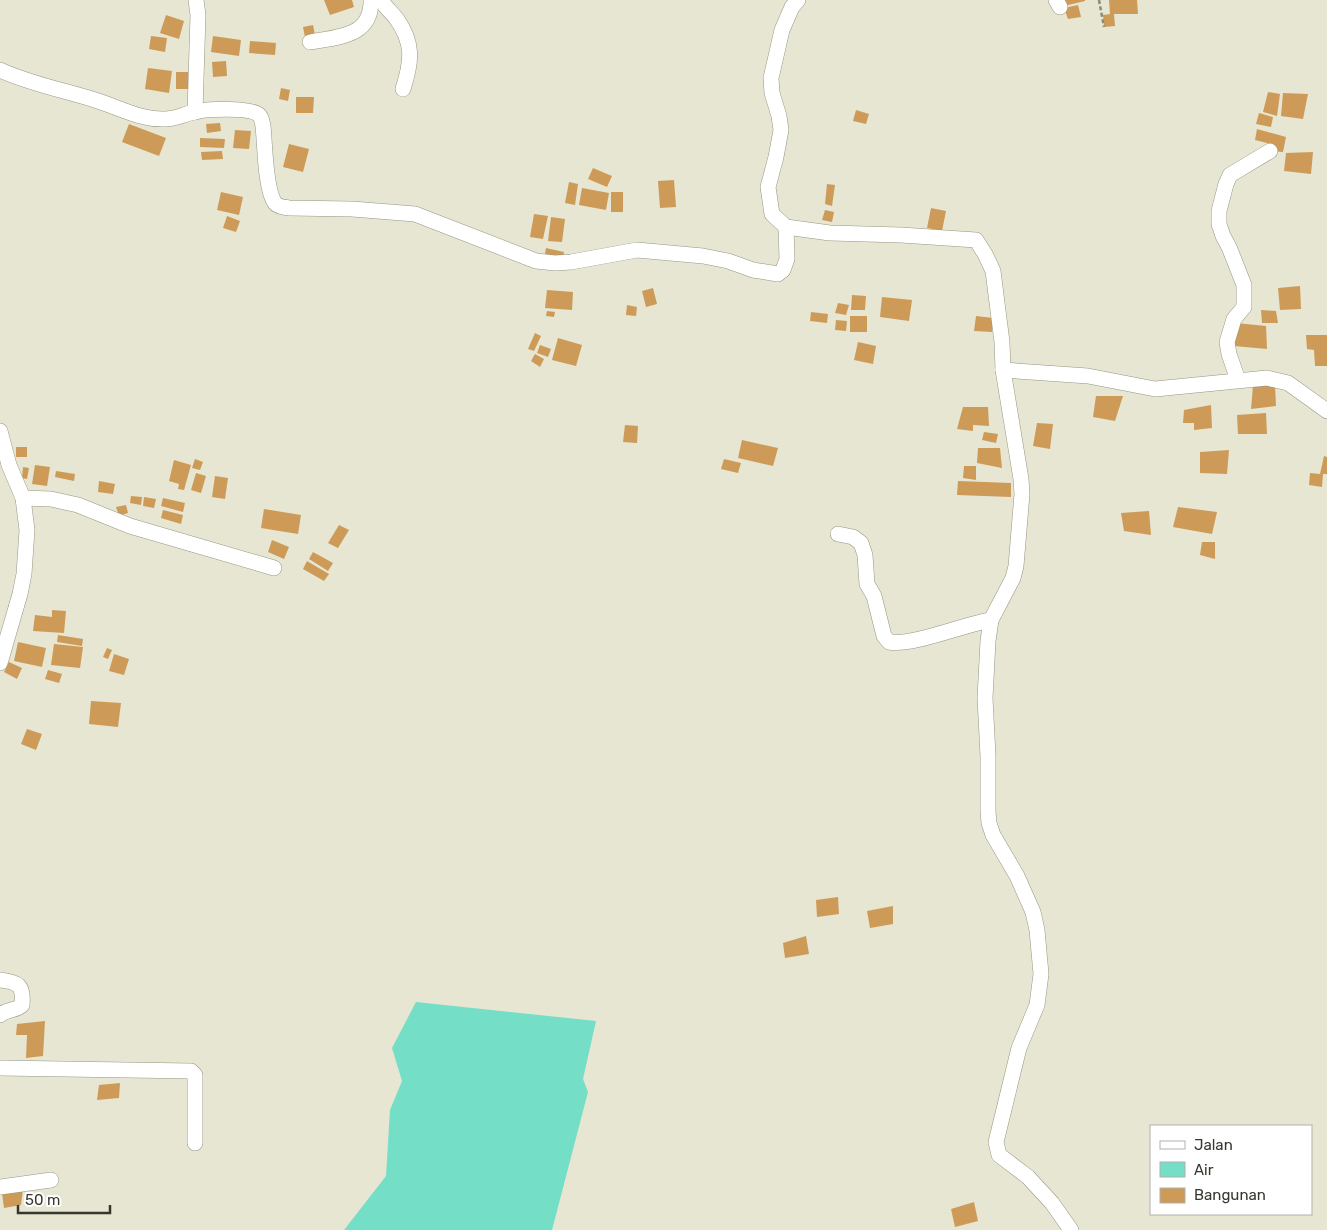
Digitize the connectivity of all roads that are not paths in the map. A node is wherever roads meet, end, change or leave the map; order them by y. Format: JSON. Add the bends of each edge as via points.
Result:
{"nodes":[{"id":1,"x":196,"y":0,"type":"edge"},
{"id":2,"x":371,"y":0,"type":"edge"},
{"id":3,"x":381,"y":0,"type":"edge"},
{"id":4,"x":798,"y":0,"type":"edge"},
{"id":5,"x":310,"y":42,"type":"dead end"},
{"id":6,"x":0,"y":70,"type":"edge"},
{"id":7,"x":403,"y":89,"type":"dead end"},
{"id":8,"x":195,"y":112,"type":"junction"},
{"id":9,"x":1270,"y":151,"type":"dead end"},
{"id":10,"x":786,"y":227,"type":"junction"},
{"id":11,"x":1003,"y":370,"type":"junction"},
{"id":12,"x":1238,"y":380,"type":"junction"},
{"id":13,"x":1327,"y":411,"type":"edge"},
{"id":14,"x":0,"y":432,"type":"edge"},
{"id":15,"x":23,"y":498,"type":"junction"},
{"id":16,"x":838,"y":534,"type":"dead end"},
{"id":17,"x":274,"y":568,"type":"dead end"},
{"id":18,"x":991,"y":620,"type":"junction"},
{"id":19,"x":0,"y":663,"type":"edge"},
{"id":20,"x":0,"y":980,"type":"edge"},
{"id":21,"x":0,"y":1015,"type":"edge"},
{"id":22,"x":0,"y":1068,"type":"edge"},
{"id":23,"x":195,"y":1144,"type":"dead end"},
{"id":24,"x":51,"y":1180,"type":"dead end"},
{"id":25,"x":0,"y":1187,"type":"edge"},
{"id":26,"x":1071,"y":1230,"type":"edge"}],
"edges":[{"from":1,"to":8,"type":"street"},
{"from":2,"to":5,"type":"street","via":[[368,19],[357,30]]},
{"from":3,"to":7,"type":"street","via":[[401,25],[410,43],[409,70]]},
{"from":4,"to":10,"type":"street","via":[[782,30],[771,78],[781,130],[768,196],[772,214]]},
{"from":6,"to":8,"type":"street","via":[[46,88],[82,96],[142,117],[170,119]]},
{"from":8,"to":10,"type":"street","via":[[238,110],[258,114],[263,126],[268,180],[272,197],[279,206],[415,214],[536,261],[571,262],[637,250],[703,256],[778,274],[787,259]]},
{"from":9,"to":12,"type":"street","via":[[1230,175],[1220,211],[1219,224],[1244,285],[1244,306],[1234,319],[1227,342]]},
{"from":10,"to":11,"type":"street","via":[[830,233],[976,240],[993,271]]},
{"from":11,"to":12,"type":"street","via":[[1088,376],[1156,389]]},
{"from":11,"to":18,"type":"street","via":[[1022,494],[1016,566]]},
{"from":12,"to":13,"type":"street","via":[[1268,378],[1288,383]]},
{"from":14,"to":15,"type":"street"},
{"from":15,"to":17,"type":"street","via":[[51,499],[78,505],[130,526]]},
{"from":15,"to":19,"type":"street","via":[[27,530],[24,574]]},
{"from":16,"to":18,"type":"street","via":[[853,537],[862,546],[867,584],[874,596],[884,636],[889,642],[915,640]]},
{"from":18,"to":26,"type":"street","via":[[985,698],[989,823],[1033,912],[1041,974],[1037,1005],[1019,1048],[996,1142],[999,1155],[1028,1177]]},
{"from":20,"to":21,"type":"street","via":[[19,986],[23,999],[18,1009]]},
{"from":22,"to":23,"type":"street","via":[[191,1070],[195,1076]]},
{"from":24,"to":25,"type":"street"}]}
